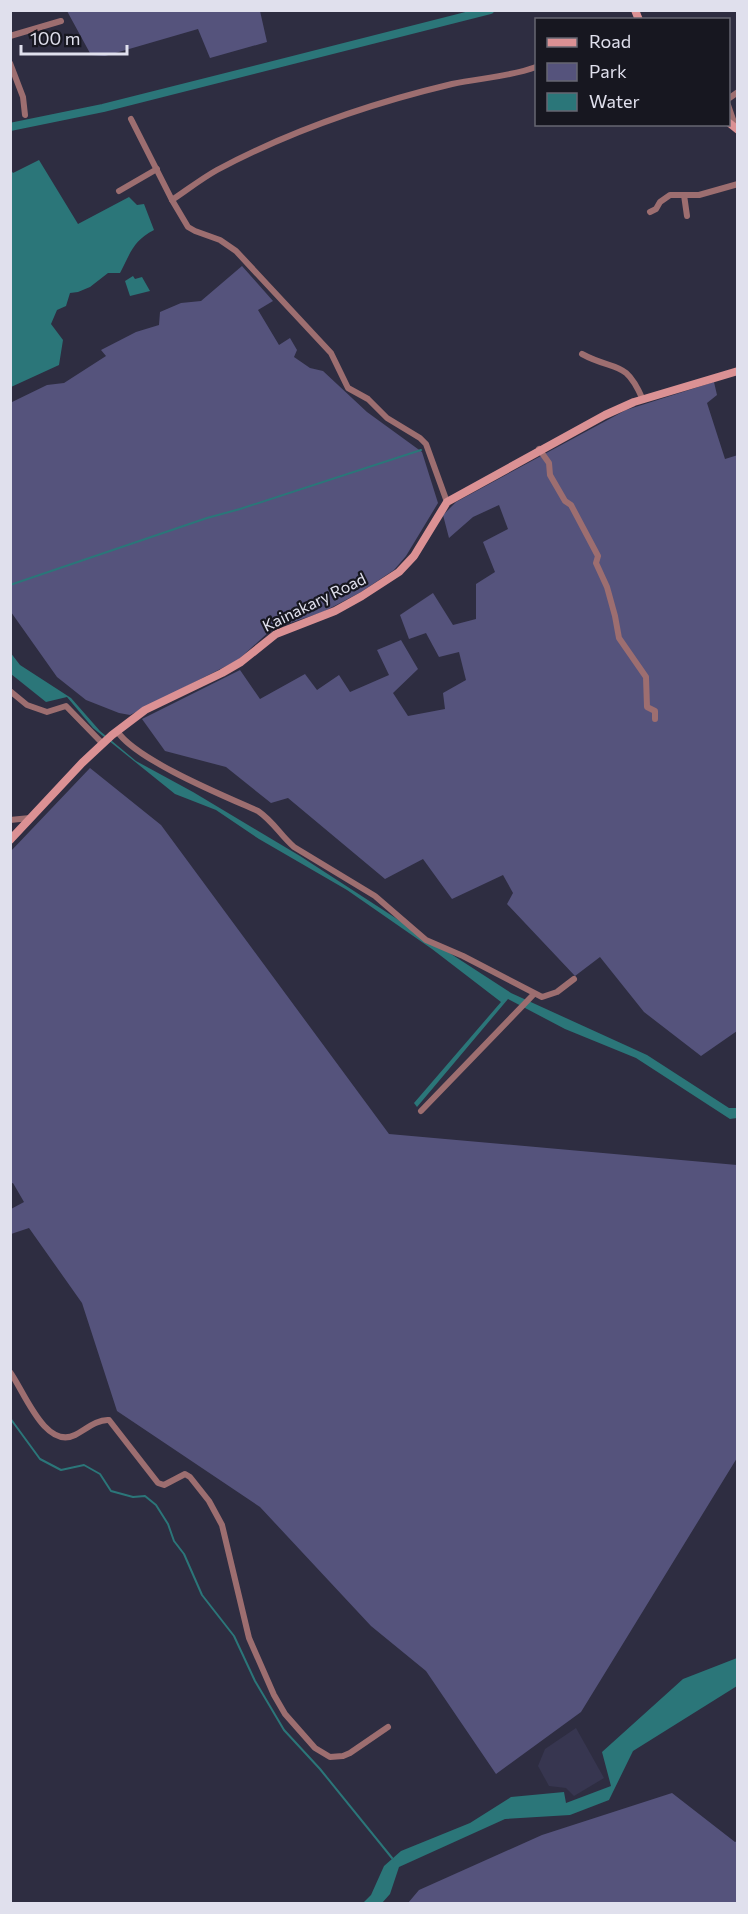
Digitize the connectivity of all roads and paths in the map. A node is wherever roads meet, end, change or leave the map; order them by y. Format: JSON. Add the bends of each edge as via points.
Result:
{"nodes":[{"id":1,"x":61,"y":21,"type":"dead end"},
{"id":2,"x":10,"y":36,"type":"edge"},
{"id":3,"x":10,"y":63,"type":"edge"},
{"id":4,"x":535,"y":68,"type":"edge"},
{"id":5,"x":730,"y":108,"type":"edge"},
{"id":6,"x":26,"y":115,"type":"dead end"},
{"id":7,"x":131,"y":119,"type":"dead end"},
{"id":8,"x":737,"y":130,"type":"edge"},
{"id":9,"x":157,"y":169,"type":"junction"},
{"id":10,"x":738,"y":184,"type":"edge"},
{"id":11,"x":119,"y":191,"type":"dead end"},
{"id":12,"x":684,"y":195,"type":"junction"},
{"id":13,"x":172,"y":200,"type":"junction"},
{"id":14,"x":650,"y":212,"type":"dead end"},
{"id":15,"x":687,"y":216,"type":"dead end"},
{"id":16,"x":582,"y":354,"type":"dead end"},
{"id":17,"x":738,"y":371,"type":"edge"},
{"id":18,"x":643,"y":400,"type":"junction"},
{"id":19,"x":539,"y":450,"type":"junction"},
{"id":20,"x":447,"y":502,"type":"junction"},
{"id":21,"x":10,"y":691,"type":"edge"},
{"id":22,"x":656,"y":719,"type":"dead end"},
{"id":23,"x":114,"y":733,"type":"junction"},
{"id":24,"x":104,"y":744,"type":"junction"},
{"id":25,"x":30,"y":818,"type":"junction"},
{"id":26,"x":10,"y":820,"type":"edge"},
{"id":27,"x":10,"y":840,"type":"edge"},
{"id":28,"x":574,"y":979,"type":"dead end"},
{"id":29,"x":534,"y":994,"type":"junction"},
{"id":30,"x":421,"y":1111,"type":"dead end"},
{"id":31,"x":10,"y":1372,"type":"edge"},
{"id":32,"x":388,"y":1727,"type":"dead end"}],
"edges":[{"from":1,"to":2,"type":"street"},
{"from":3,"to":6,"type":"street"},
{"from":4,"to":13,"type":"street","via":[[516,75],[453,84],[297,133],[216,171]]},
{"from":5,"to":8,"type":"street"},
{"from":7,"to":9,"type":"street"},
{"from":9,"to":11,"type":"street"},
{"from":9,"to":13,"type":"street"},
{"from":10,"to":12,"type":"street"},
{"from":12,"to":14,"type":"street","via":[[666,197]]},
{"from":12,"to":15,"type":"street"},
{"from":13,"to":20,"type":"street","via":[[188,227],[220,240],[244,259],[331,353],[348,388],[426,444]]},
{"from":16,"to":18,"type":"street","via":[[618,366],[630,375]]},
{"from":17,"to":18,"type":"main road","name":"Kainakary Road"},
{"from":18,"to":19,"type":"main road","name":"Kainakary Road","via":[[604,415]]},
{"from":19,"to":20,"type":"main road","name":"Kainakary Road"},
{"from":19,"to":22,"type":"street","via":[[598,556],[596,561],[607,587],[619,638],[646,677],[647,707],[655,711]]},
{"from":20,"to":23,"type":"main road","name":"Kainakary Road","via":[[414,556],[381,585],[335,611],[276,634],[241,662],[145,710]]},
{"from":21,"to":24,"type":"street","via":[[27,705],[47,712],[66,706]]},
{"from":23,"to":24,"type":"main road","name":"Kainakary Road"},
{"from":23,"to":29,"type":"street","via":[[169,769],[271,819],[294,847],[375,896],[414,932]]},
{"from":24,"to":25,"type":"main road","name":"Kainakary Road"},
{"from":25,"to":26,"type":"street"},
{"from":25,"to":27,"type":"main road","name":"Kainakary Road"},
{"from":28,"to":29,"type":"street","via":[[550,996]]},
{"from":29,"to":30,"type":"street"},
{"from":31,"to":32,"type":"street","via":[[50,1432],[67,1438],[109,1420],[158,1484],[164,1485],[185,1474],[197,1485],[226,1538],[249,1638],[263,1674],[285,1714],[315,1748],[330,1757],[343,1756]]}]}
